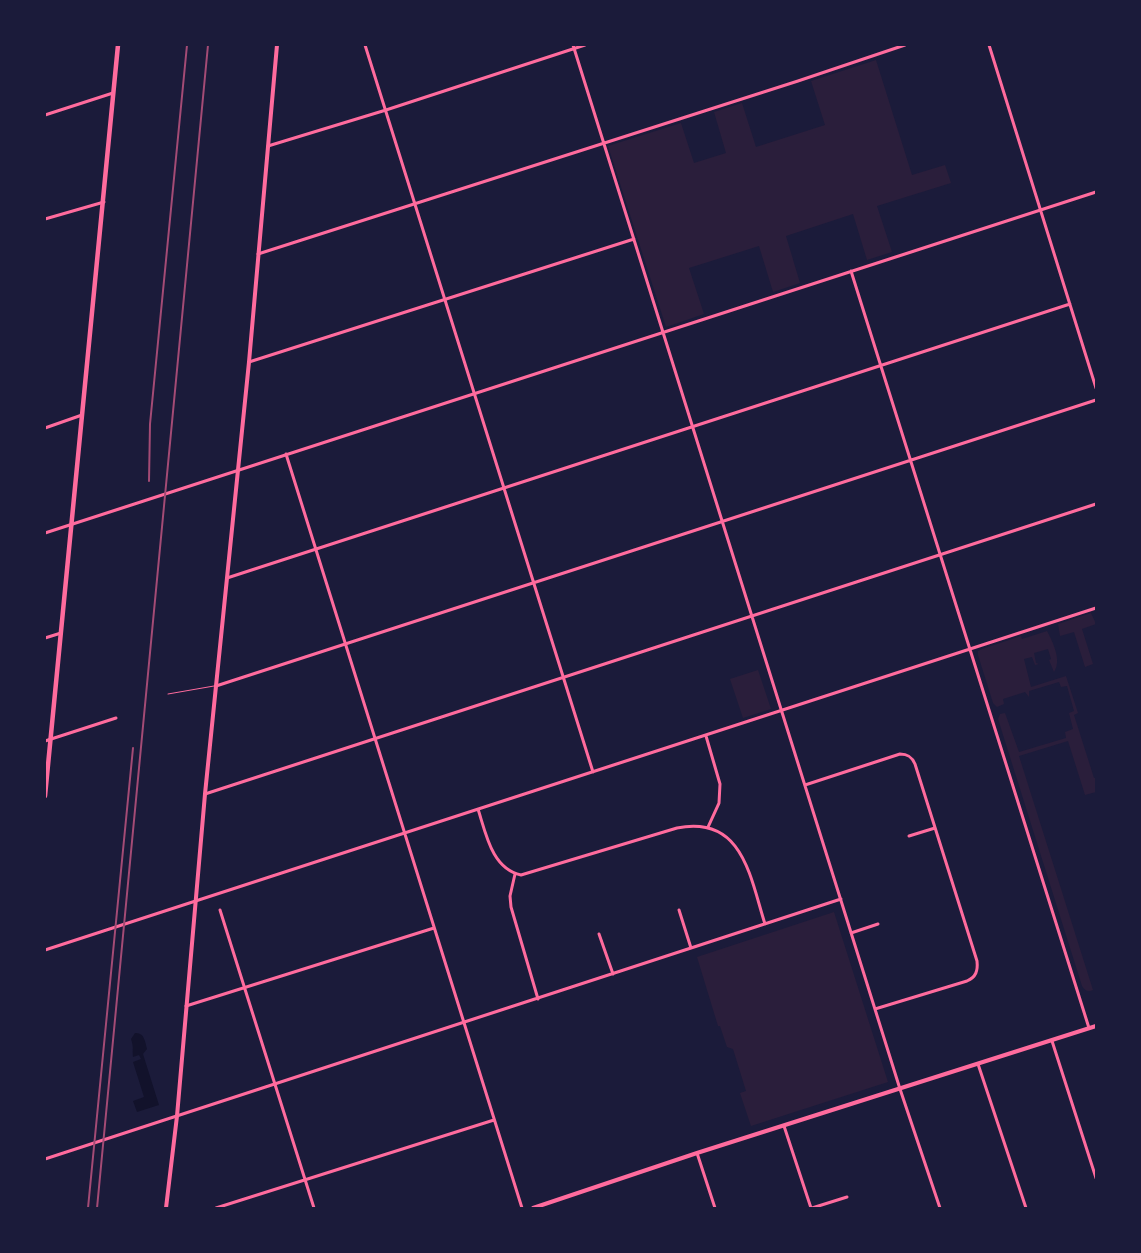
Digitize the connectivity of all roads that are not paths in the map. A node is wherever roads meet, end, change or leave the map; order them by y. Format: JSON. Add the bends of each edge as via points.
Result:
{"nodes":[{"id":1,"x":118,"y":45,"type":"edge"},
{"id":2,"x":277,"y":45,"type":"edge"},
{"id":3,"x":365,"y":45,"type":"edge"},
{"id":4,"x":585,"y":45,"type":"edge"},
{"id":5,"x":905,"y":45,"type":"edge"},
{"id":6,"x":989,"y":45,"type":"edge"},
{"id":7,"x":574,"y":47,"type":"edge"},
{"id":8,"x":114,"y":93,"type":"junction"},
{"id":9,"x":386,"y":110,"type":"junction"},
{"id":10,"x":45,"y":116,"type":"edge"},
{"id":11,"x":604,"y":142,"type":"junction"},
{"id":12,"x":268,"y":146,"type":"junction"},
{"id":13,"x":1096,"y":192,"type":"edge"},
{"id":14,"x":104,"y":202,"type":"junction"},
{"id":15,"x":414,"y":203,"type":"junction"},
{"id":16,"x":1040,"y":210,"type":"junction"},
{"id":17,"x":45,"y":219,"type":"edge"},
{"id":18,"x":634,"y":239,"type":"junction"},
{"id":19,"x":257,"y":254,"type":"junction"},
{"id":20,"x":851,"y":271,"type":"junction"},
{"id":21,"x":444,"y":299,"type":"junction"},
{"id":22,"x":1070,"y":304,"type":"junction"},
{"id":23,"x":663,"y":332,"type":"junction"},
{"id":24,"x":249,"y":362,"type":"junction"},
{"id":25,"x":881,"y":366,"type":"junction"},
{"id":26,"x":1096,"y":388,"type":"edge"},
{"id":27,"x":474,"y":393,"type":"junction"},
{"id":28,"x":1096,"y":400,"type":"edge"},
{"id":29,"x":83,"y":415,"type":"junction"},
{"id":30,"x":693,"y":427,"type":"junction"},
{"id":31,"x":45,"y":428,"type":"edge"},
{"id":32,"x":286,"y":454,"type":"junction"},
{"id":33,"x":911,"y":460,"type":"junction"},
{"id":34,"x":237,"y":470,"type":"junction"},
{"id":35,"x":504,"y":488,"type":"junction"},
{"id":36,"x":1096,"y":504,"type":"edge"},
{"id":37,"x":722,"y":522,"type":"junction"},
{"id":38,"x":71,"y":524,"type":"junction"},
{"id":39,"x":45,"y":532,"type":"edge"},
{"id":40,"x":316,"y":549,"type":"junction"},
{"id":41,"x":940,"y":555,"type":"junction"},
{"id":42,"x":226,"y":578,"type":"junction"},
{"id":43,"x":534,"y":583,"type":"junction"},
{"id":44,"x":1096,"y":608,"type":"edge"},
{"id":45,"x":752,"y":617,"type":"junction"},
{"id":46,"x":62,"y":632,"type":"junction"},
{"id":47,"x":45,"y":638,"type":"edge"},
{"id":48,"x":345,"y":644,"type":"junction"},
{"id":49,"x":970,"y":649,"type":"junction"},
{"id":50,"x":564,"y":678,"type":"junction"},
{"id":51,"x":216,"y":686,"type":"junction"},
{"id":52,"x":168,"y":694,"type":"dead end"},
{"id":53,"x":782,"y":711,"type":"junction"},
{"id":54,"x":116,"y":718,"type":"dead end"},
{"id":55,"x":706,"y":736,"type":"junction"},
{"id":56,"x":375,"y":739,"type":"junction"},
{"id":57,"x":48,"y":741,"type":"edge"},
{"id":58,"x":593,"y":772,"type":"junction"},
{"id":59,"x":805,"y":785,"type":"junction"},
{"id":60,"x":205,"y":794,"type":"junction"},
{"id":61,"x":45,"y":796,"type":"edge"},
{"id":62,"x":478,"y":809,"type":"junction"},
{"id":63,"x":708,"y":827,"type":"junction"},
{"id":64,"x":936,"y":828,"type":"junction"},
{"id":65,"x":404,"y":833,"type":"junction"},
{"id":66,"x":909,"y":836,"type":"dead end"},
{"id":67,"x":515,"y":874,"type":"junction"},
{"id":68,"x":841,"y":900,"type":"junction"},
{"id":69,"x":196,"y":901,"type":"junction"},
{"id":70,"x":220,"y":910,"type":"dead end"},
{"id":71,"x":678,"y":910,"type":"dead end"},
{"id":72,"x":765,"y":924,"type":"junction"},
{"id":73,"x":878,"y":924,"type":"dead end"},
{"id":74,"x":434,"y":928,"type":"junction"},
{"id":75,"x":851,"y":933,"type":"junction"},
{"id":76,"x":599,"y":934,"type":"dead end"},
{"id":77,"x":691,"y":948,"type":"junction"},
{"id":78,"x":45,"y":950,"type":"edge"},
{"id":79,"x":613,"y":974,"type":"junction"},
{"id":80,"x":245,"y":989,"type":"junction"},
{"id":81,"x":538,"y":999,"type":"junction"},
{"id":82,"x":186,"y":1007,"type":"junction"},
{"id":83,"x":875,"y":1009,"type":"junction"},
{"id":84,"x":464,"y":1023,"type":"junction"},
{"id":85,"x":1096,"y":1026,"type":"edge"},
{"id":86,"x":1089,"y":1028,"type":"junction"},
{"id":87,"x":1052,"y":1041,"type":"junction"},
{"id":88,"x":978,"y":1064,"type":"junction"},
{"id":89,"x":275,"y":1084,"type":"junction"},
{"id":90,"x":900,"y":1089,"type":"junction"},
{"id":91,"x":176,"y":1116,"type":"junction"},
{"id":92,"x":494,"y":1120,"type":"junction"},
{"id":93,"x":784,"y":1126,"type":"junction"},
{"id":94,"x":697,"y":1154,"type":"junction"},
{"id":95,"x":45,"y":1159,"type":"edge"},
{"id":96,"x":1096,"y":1178,"type":"edge"},
{"id":97,"x":305,"y":1179,"type":"junction"},
{"id":98,"x":848,"y":1197,"type":"dead end"},
{"id":99,"x":166,"y":1208,"type":"edge"},
{"id":100,"x":216,"y":1208,"type":"edge"},
{"id":101,"x":314,"y":1208,"type":"edge"},
{"id":102,"x":522,"y":1208,"type":"edge"},
{"id":103,"x":533,"y":1208,"type":"edge"},
{"id":104,"x":715,"y":1208,"type":"edge"},
{"id":105,"x":811,"y":1208,"type":"edge"},
{"id":106,"x":940,"y":1208,"type":"edge"},
{"id":107,"x":1026,"y":1208,"type":"edge"}],
"edges":[{"from":1,"to":8,"type":"main road"},
{"from":2,"to":12,"type":"street"},
{"from":3,"to":9,"type":"street"},
{"from":4,"to":7,"type":"street"},
{"from":5,"to":11,"type":"street"},
{"from":6,"to":16,"type":"street"},
{"from":7,"to":9,"type":"street"},
{"from":7,"to":11,"type":"street"},
{"from":8,"to":10,"type":"street"},
{"from":8,"to":14,"type":"main road"},
{"from":9,"to":12,"type":"street"},
{"from":9,"to":15,"type":"street"},
{"from":11,"to":15,"type":"street"},
{"from":11,"to":18,"type":"street"},
{"from":12,"to":19,"type":"street"},
{"from":13,"to":16,"type":"street"},
{"from":14,"to":17,"type":"street"},
{"from":14,"to":29,"type":"main road"},
{"from":15,"to":19,"type":"street"},
{"from":15,"to":21,"type":"street"},
{"from":16,"to":20,"type":"street"},
{"from":16,"to":22,"type":"street"},
{"from":18,"to":21,"type":"street"},
{"from":18,"to":23,"type":"street"},
{"from":19,"to":24,"type":"street"},
{"from":20,"to":23,"type":"street"},
{"from":20,"to":25,"type":"street"},
{"from":21,"to":24,"type":"street"},
{"from":21,"to":27,"type":"street"},
{"from":22,"to":25,"type":"street"},
{"from":22,"to":26,"type":"street"},
{"from":23,"to":27,"type":"street"},
{"from":23,"to":30,"type":"street"},
{"from":24,"to":34,"type":"street"},
{"from":25,"to":30,"type":"street"},
{"from":25,"to":33,"type":"street"},
{"from":27,"to":32,"type":"street"},
{"from":27,"to":35,"type":"street"},
{"from":28,"to":33,"type":"street"},
{"from":29,"to":31,"type":"street"},
{"from":29,"to":38,"type":"main road"},
{"from":30,"to":35,"type":"street"},
{"from":30,"to":37,"type":"street"},
{"from":32,"to":34,"type":"street"},
{"from":32,"to":40,"type":"street"},
{"from":33,"to":37,"type":"street"},
{"from":33,"to":41,"type":"street"},
{"from":34,"to":38,"type":"street"},
{"from":34,"to":42,"type":"street"},
{"from":35,"to":40,"type":"street"},
{"from":35,"to":43,"type":"street"},
{"from":36,"to":41,"type":"street"},
{"from":37,"to":43,"type":"street"},
{"from":37,"to":45,"type":"street"},
{"from":38,"to":39,"type":"street"},
{"from":38,"to":46,"type":"main road"},
{"from":40,"to":42,"type":"street"},
{"from":40,"to":48,"type":"street"},
{"from":41,"to":45,"type":"street"},
{"from":41,"to":49,"type":"street"},
{"from":42,"to":51,"type":"street"},
{"from":43,"to":48,"type":"street"},
{"from":43,"to":50,"type":"street"},
{"from":44,"to":49,"type":"street"},
{"from":45,"to":50,"type":"street"},
{"from":45,"to":53,"type":"street"},
{"from":46,"to":47,"type":"street"},
{"from":46,"to":57,"type":"main road"},
{"from":48,"to":51,"type":"street"},
{"from":48,"to":56,"type":"street"},
{"from":49,"to":53,"type":"street"},
{"from":49,"to":86,"type":"street"},
{"from":50,"to":56,"type":"street"},
{"from":50,"to":58,"type":"street"},
{"from":51,"to":52,"type":"lane"},
{"from":51,"to":60,"type":"street"},
{"from":53,"to":55,"type":"street"},
{"from":53,"to":59,"type":"street"},
{"from":54,"to":57,"type":"street"},
{"from":55,"to":58,"type":"street"},
{"from":55,"to":63,"type":"street","via":[[720,784],[719,803]]},
{"from":56,"to":60,"type":"street"},
{"from":56,"to":65,"type":"street"},
{"from":57,"to":61,"type":"main road"},
{"from":58,"to":62,"type":"street"},
{"from":59,"to":64,"type":"street","via":[[905,754],[913,759]]},
{"from":59,"to":68,"type":"street"},
{"from":60,"to":69,"type":"street"},
{"from":62,"to":65,"type":"street"},
{"from":62,"to":67,"type":"street","via":[[494,855]]},
{"from":63,"to":67,"type":"street","via":[[677,828],[529,874]]},
{"from":63,"to":72,"type":"street","via":[[731,842],[745,860]]},
{"from":64,"to":66,"type":"street"},
{"from":64,"to":83,"type":"street","via":[[977,961],[976,974],[967,981]]},
{"from":65,"to":69,"type":"street"},
{"from":65,"to":74,"type":"street"},
{"from":67,"to":81,"type":"street","via":[[511,907]]},
{"from":68,"to":72,"type":"street"},
{"from":68,"to":75,"type":"street"},
{"from":69,"to":78,"type":"street"},
{"from":69,"to":82,"type":"street"},
{"from":70,"to":80,"type":"street"},
{"from":71,"to":77,"type":"street"},
{"from":72,"to":77,"type":"street"},
{"from":73,"to":75,"type":"street"},
{"from":74,"to":80,"type":"street"},
{"from":74,"to":84,"type":"street"},
{"from":75,"to":83,"type":"street"},
{"from":76,"to":79,"type":"street"},
{"from":77,"to":79,"type":"street"},
{"from":79,"to":81,"type":"street"},
{"from":80,"to":82,"type":"street"},
{"from":80,"to":89,"type":"street"},
{"from":81,"to":84,"type":"street"},
{"from":82,"to":91,"type":"street"},
{"from":83,"to":90,"type":"street"},
{"from":84,"to":89,"type":"street"},
{"from":84,"to":92,"type":"street"},
{"from":85,"to":86,"type":"street"},
{"from":86,"to":87,"type":"street"},
{"from":87,"to":88,"type":"street"},
{"from":87,"to":96,"type":"street"},
{"from":88,"to":90,"type":"street"},
{"from":88,"to":107,"type":"street"},
{"from":89,"to":91,"type":"street"},
{"from":89,"to":97,"type":"street"},
{"from":90,"to":93,"type":"street"},
{"from":90,"to":106,"type":"street"},
{"from":91,"to":95,"type":"street"},
{"from":91,"to":99,"type":"street"},
{"from":92,"to":97,"type":"street"},
{"from":92,"to":102,"type":"street"},
{"from":93,"to":94,"type":"street"},
{"from":93,"to":105,"type":"street"},
{"from":94,"to":103,"type":"street"},
{"from":94,"to":104,"type":"street"},
{"from":97,"to":100,"type":"street"},
{"from":97,"to":101,"type":"street"},
{"from":98,"to":105,"type":"street"}]}
